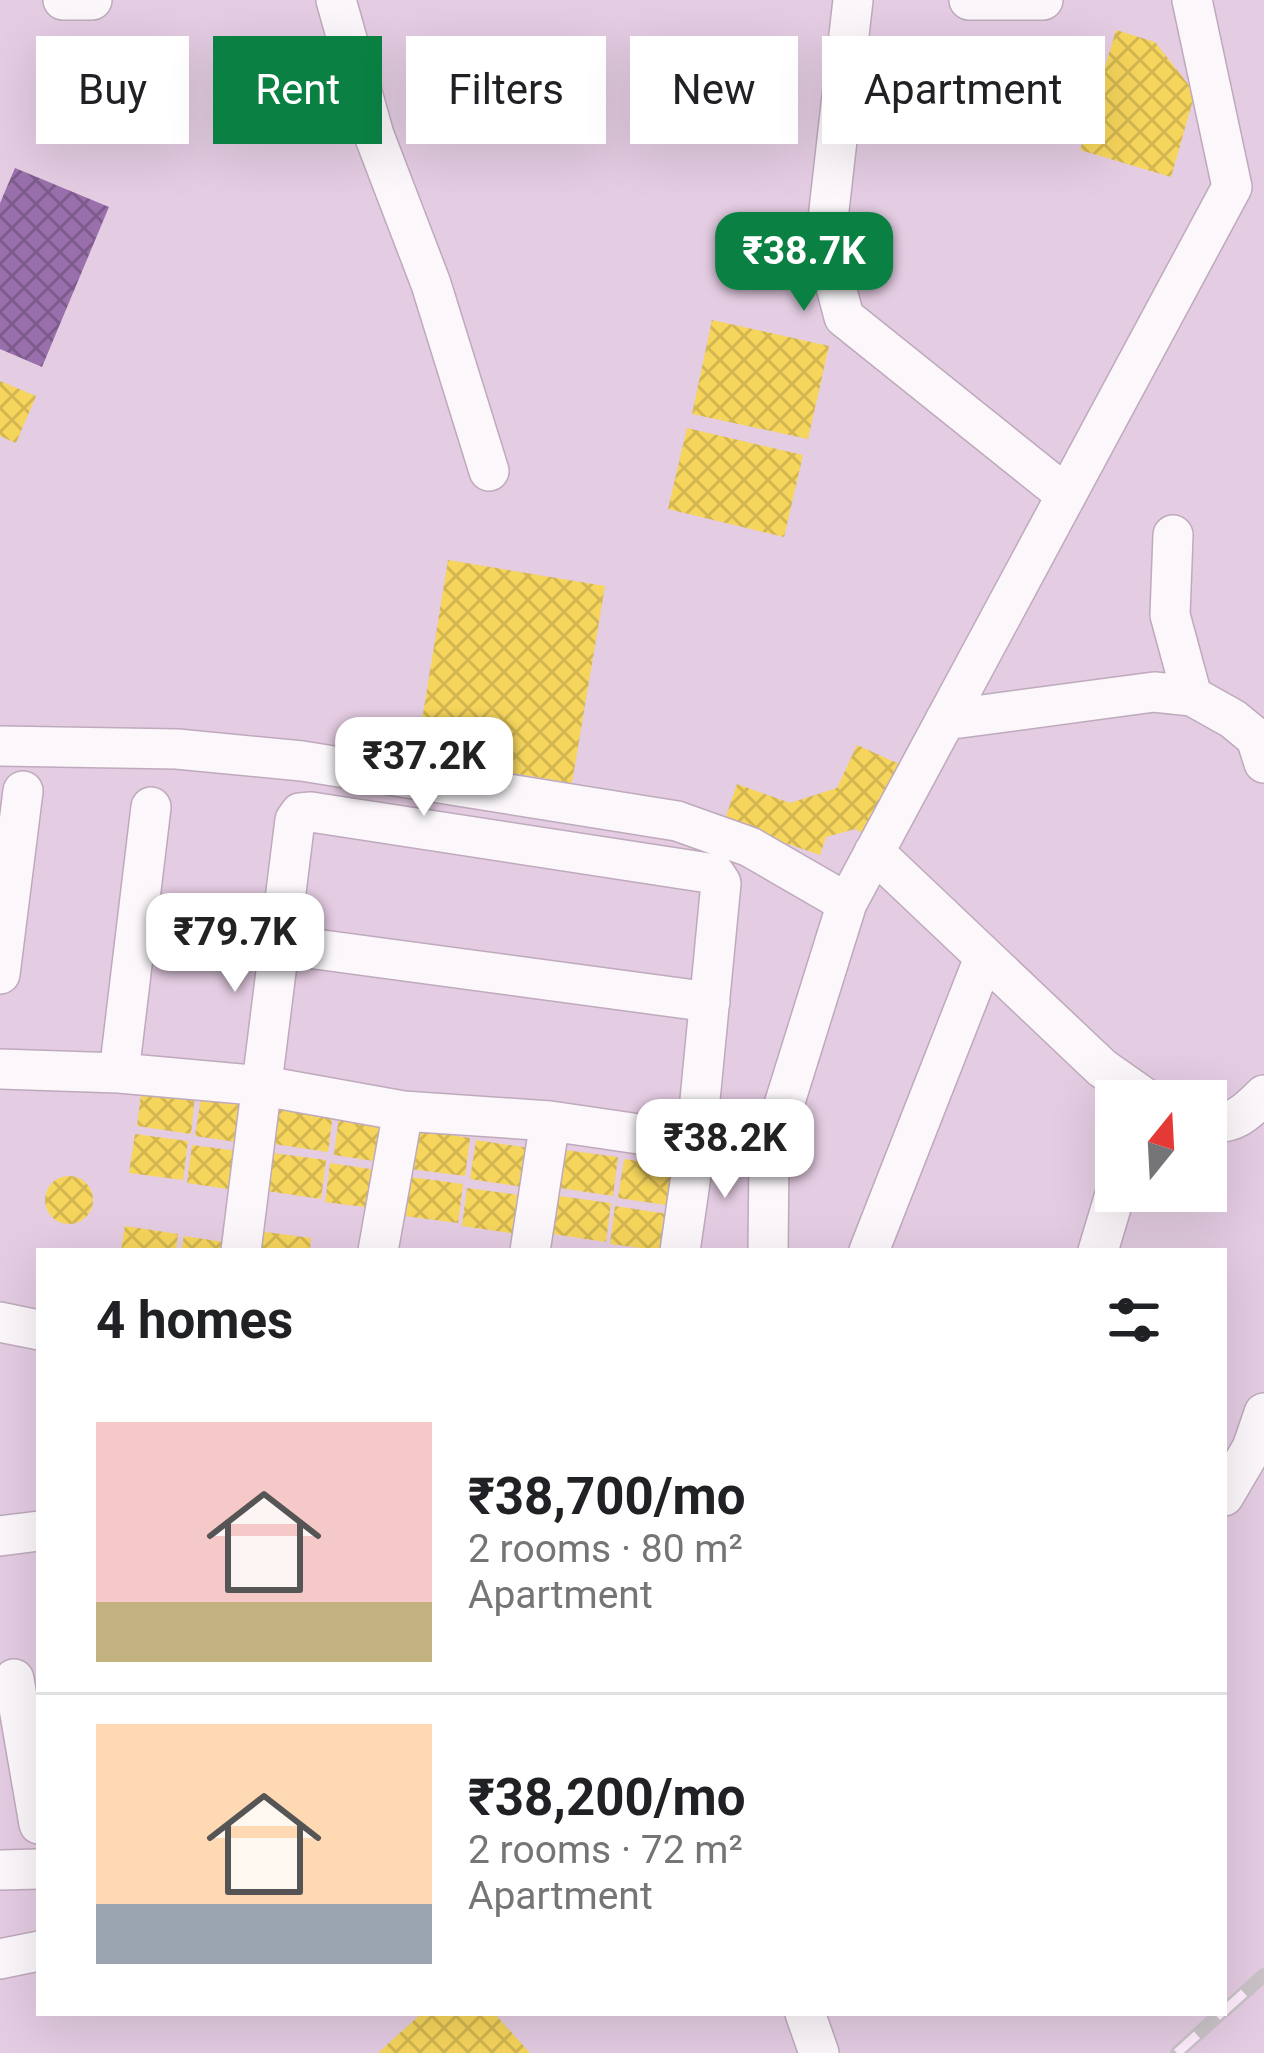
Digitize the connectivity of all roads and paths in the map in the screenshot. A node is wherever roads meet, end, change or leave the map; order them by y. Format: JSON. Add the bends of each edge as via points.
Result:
{"nodes":[{"id":1,"x":63,"y":0,"type":"edge"},
{"id":2,"x":92,"y":0,"type":"edge"},
{"id":3,"x":337,"y":0,"type":"edge"},
{"id":4,"x":853,"y":0,"type":"edge"},
{"id":5,"x":969,"y":0,"type":"edge"},
{"id":6,"x":1043,"y":0,"type":"edge"},
{"id":7,"x":1192,"y":0,"type":"edge"},
{"id":8,"x":1248,"y":192,"type":"edge"},
{"id":9,"x":489,"y":471,"type":"dead end"},
{"id":10,"x":1066,"y":495,"type":"junction"},
{"id":11,"x":1173,"y":535,"type":"dead end"},
{"id":12,"x":1192,"y":696,"type":"junction"},
{"id":13,"x":945,"y":720,"type":"junction"},
{"id":14,"x":0,"y":746,"type":"edge"},
{"id":15,"x":1264,"y":764,"type":"edge"},
{"id":16,"x":23,"y":791,"type":"dead end"},
{"id":17,"x":151,"y":807,"type":"dead end"},
{"id":18,"x":874,"y":852,"type":"junction"},
{"id":19,"x":847,"y":903,"type":"junction"},
{"id":20,"x":278,"y":944,"type":"junction"},
{"id":21,"x":984,"y":958,"type":"junction"},
{"id":22,"x":0,"y":974,"type":"edge"},
{"id":23,"x":710,"y":1002,"type":"junction"},
{"id":24,"x":0,"y":1069,"type":"edge"},
{"id":25,"x":119,"y":1073,"type":"junction"},
{"id":26,"x":1118,"y":1080,"type":"edge"},
{"id":27,"x":264,"y":1086,"type":"junction"},
{"id":28,"x":1264,"y":1095,"type":"edge"},
{"id":29,"x":403,"y":1111,"type":"junction"},
{"id":30,"x":550,"y":1120,"type":"junction"},
{"id":31,"x":1227,"y":1122,"type":"edge"},
{"id":32,"x":696,"y":1141,"type":"junction"},
{"id":33,"x":769,"y":1153,"type":"junction"},
{"id":34,"x":1110,"y":1212,"type":"edge"},
{"id":35,"x":241,"y":1248,"type":"edge"},
{"id":36,"x":379,"y":1248,"type":"edge"},
{"id":37,"x":530,"y":1248,"type":"edge"},
{"id":38,"x":680,"y":1248,"type":"edge"},
{"id":39,"x":768,"y":1248,"type":"edge"},
{"id":40,"x":870,"y":1248,"type":"edge"},
{"id":41,"x":1099,"y":1248,"type":"edge"},
{"id":42,"x":0,"y":1322,"type":"edge"},
{"id":43,"x":36,"y":1329,"type":"edge"},
{"id":44,"x":1264,"y":1413,"type":"edge"},
{"id":45,"x":1227,"y":1491,"type":"edge"},
{"id":46,"x":36,"y":1531,"type":"edge"},
{"id":47,"x":0,"y":1536,"type":"edge"},
{"id":48,"x":14,"y":1678,"type":"dead end"},
{"id":49,"x":36,"y":1806,"type":"edge"},
{"id":50,"x":36,"y":1869,"type":"edge"},
{"id":51,"x":0,"y":1870,"type":"edge"},
{"id":52,"x":36,"y":1953,"type":"edge"},
{"id":53,"x":0,"y":1959,"type":"edge"},
{"id":54,"x":807,"y":2016,"type":"edge"},
{"id":55,"x":819,"y":2053,"type":"edge"}],
"edges":[{"from":1,"to":2,"type":"street"},
{"from":3,"to":9,"type":"street","via":[[374,135]]},
{"from":4,"to":10,"type":"street","via":[[825,245],[844,317]]},
{"from":5,"to":6,"type":"street"},
{"from":7,"to":8,"type":"street"},
{"from":8,"to":10,"type":"street"},
{"from":10,"to":13,"type":"street"},
{"from":11,"to":12,"type":"street","via":[[1170,615]]},
{"from":12,"to":13,"type":"street","via":[[1154,692]]},
{"from":12,"to":15,"type":"street","via":[[1256,738]]},
{"from":13,"to":18,"type":"street"},
{"from":14,"to":19,"type":"street","via":[[302,761],[676,821],[750,847]]},
{"from":16,"to":22,"type":"street"},
{"from":17,"to":25,"type":"street"},
{"from":18,"to":19,"type":"street"},
{"from":18,"to":21,"type":"street"},
{"from":19,"to":33,"type":"street"},
{"from":20,"to":23,"type":"street"},
{"from":20,"to":23,"type":"street","via":[[295,820],[311,812],[715,874],[721,883]]},
{"from":20,"to":27,"type":"street"},
{"from":21,"to":26,"type":"street"},
{"from":21,"to":40,"type":"street"},
{"from":23,"to":32,"type":"street"},
{"from":24,"to":25,"type":"street"},
{"from":25,"to":27,"type":"street"},
{"from":27,"to":29,"type":"street"},
{"from":27,"to":35,"type":"street"},
{"from":28,"to":31,"type":"street"},
{"from":29,"to":30,"type":"street"},
{"from":29,"to":36,"type":"street"},
{"from":30,"to":32,"type":"street"},
{"from":30,"to":37,"type":"street"},
{"from":32,"to":33,"type":"street"},
{"from":32,"to":38,"type":"street"},
{"from":33,"to":39,"type":"street"},
{"from":34,"to":41,"type":"street"},
{"from":42,"to":43,"type":"street"},
{"from":44,"to":45,"type":"street"},
{"from":46,"to":47,"type":"street"},
{"from":48,"to":49,"type":"street"},
{"from":50,"to":51,"type":"street"},
{"from":52,"to":53,"type":"street"},
{"from":54,"to":55,"type":"street"}]}
